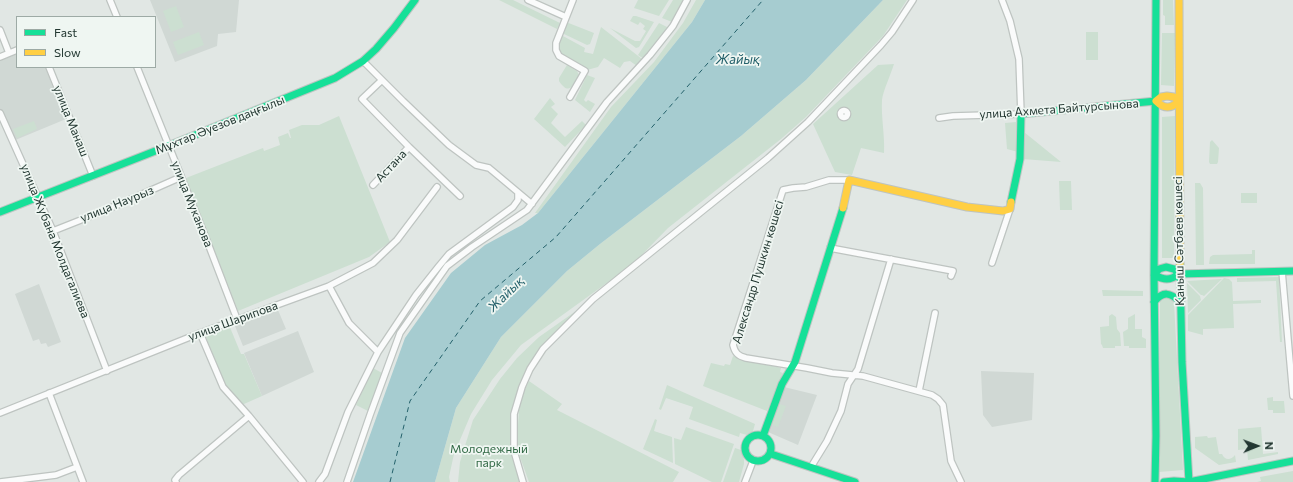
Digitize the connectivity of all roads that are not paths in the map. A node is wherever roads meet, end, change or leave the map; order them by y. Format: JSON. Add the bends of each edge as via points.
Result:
{"nodes":[{"id":1,"x":110,"y":0,"type":"edge"},
{"id":2,"x":415,"y":0,"type":"edge"},
{"id":3,"x":528,"y":0,"type":"edge"},
{"id":4,"x":573,"y":0,"type":"edge"},
{"id":5,"x":687,"y":0,"type":"edge"},
{"id":6,"x":913,"y":0,"type":"edge"},
{"id":7,"x":1002,"y":0,"type":"edge"},
{"id":8,"x":1156,"y":0,"type":"edge"},
{"id":9,"x":1179,"y":0,"type":"edge"},
{"id":10,"x":115,"y":16,"type":"edge"},
{"id":11,"x":566,"y":17,"type":"junction"},
{"id":12,"x":0,"y":30,"type":"edge"},
{"id":13,"x":16,"y":50,"type":"edge"},
{"id":14,"x":9,"y":54,"type":"junction"},
{"id":15,"x":0,"y":57,"type":"edge"},
{"id":16,"x":364,"y":61,"type":"junction"},
{"id":17,"x":49,"y":68,"type":"edge"},
{"id":18,"x":137,"y":68,"type":"edge"},
{"id":19,"x":382,"y":80,"type":"junction"},
{"id":20,"x":570,"y":97,"type":"dead end"},
{"id":21,"x":1156,"y":101,"type":"junction"},
{"id":22,"x":1179,"y":101,"type":"junction"},
{"id":23,"x":1021,"y":114,"type":"junction"},
{"id":24,"x":0,"y":116,"type":"edge"},
{"id":25,"x":939,"y":118,"type":"dead end"},
{"id":26,"x":168,"y":146,"type":"junction"},
{"id":27,"x":409,"y":147,"type":"junction"},
{"id":28,"x":92,"y":176,"type":"junction"},
{"id":29,"x":181,"y":177,"type":"junction"},
{"id":30,"x":849,"y":180,"type":"junction"},
{"id":31,"x":373,"y":185,"type":"dead end"},
{"id":32,"x":437,"y":187,"type":"dead end"},
{"id":33,"x":518,"y":192,"type":"junction"},
{"id":34,"x":460,"y":196,"type":"dead end"},
{"id":35,"x":38,"y":197,"type":"junction"},
{"id":36,"x":532,"y":204,"type":"junction"},
{"id":37,"x":1010,"y":209,"type":"junction"},
{"id":38,"x":0,"y":212,"type":"edge"},
{"id":39,"x":53,"y":231,"type":"junction"},
{"id":40,"x":830,"y":248,"type":"junction"},
{"id":41,"x":891,"y":259,"type":"junction"},
{"id":42,"x":992,"y":263,"type":"dead end"},
{"id":43,"x":1282,"y":271,"type":"junction"},
{"id":44,"x":1293,"y":271,"type":"edge"},
{"id":45,"x":1179,"y":274,"type":"junction"},
{"id":46,"x":1154,"y":275,"type":"junction"},
{"id":47,"x":951,"y":276,"type":"dead end"},
{"id":48,"x":329,"y":286,"type":"junction"},
{"id":49,"x":1154,"y":302,"type":"junction"},
{"id":50,"x":1180,"y":302,"type":"junction"},
{"id":51,"x":935,"y":313,"type":"dead end"},
{"id":52,"x":237,"y":319,"type":"junction"},
{"id":53,"x":200,"y":333,"type":"junction"},
{"id":54,"x":378,"y":352,"type":"junction"},
{"id":55,"x":792,"y":366,"type":"junction"},
{"id":56,"x":107,"y":371,"type":"junction"},
{"id":57,"x":854,"y":375,"type":"junction"},
{"id":58,"x":919,"y":391,"type":"junction"},
{"id":59,"x":49,"y":393,"type":"junction"},
{"id":60,"x":1293,"y":396,"type":"edge"},
{"id":61,"x":0,"y":413,"type":"edge"},
{"id":62,"x":250,"y":416,"type":"junction"},
{"id":63,"x":763,"y":436,"type":"junction"},
{"id":64,"x":770,"y":454,"type":"junction"},
{"id":65,"x":753,"y":461,"type":"junction"},
{"id":66,"x":1293,"y":461,"type":"edge"},
{"id":67,"x":811,"y":467,"type":"junction"},
{"id":68,"x":77,"y":468,"type":"junction"},
{"id":69,"x":176,"y":481,"type":"edge"},
{"id":70,"x":0,"y":482,"type":"edge"},
{"id":71,"x":83,"y":482,"type":"edge"},
{"id":72,"x":303,"y":482,"type":"edge"},
{"id":73,"x":319,"y":482,"type":"edge"},
{"id":74,"x":347,"y":482,"type":"edge"},
{"id":75,"x":523,"y":482,"type":"edge"},
{"id":76,"x":745,"y":482,"type":"edge"},
{"id":77,"x":855,"y":482,"type":"edge"},
{"id":78,"x":961,"y":482,"type":"edge"},
{"id":79,"x":1155,"y":482,"type":"edge"},
{"id":80,"x":1164,"y":482,"type":"edge"},
{"id":81,"x":1189,"y":482,"type":"edge"}],
"edges":[{"from":1,"to":10,"type":"street"},
{"from":2,"to":16,"type":"main road","name":"Мұхтар Әуезов даңғылы"},
{"from":3,"to":11,"type":"street"},
{"from":4,"to":11,"type":"street"},
{"from":5,"to":36,"type":"street","via":[[673,26],[607,102]]},
{"from":6,"to":75,"type":"street","via":[[881,45],[808,122],[768,158],[593,299],[543,349],[530,369],[514,414],[514,451]]},
{"from":7,"to":23,"type":"street","via":[[1019,59]]},
{"from":8,"to":21,"type":"main road","name":"Қаныш Сәтбаев көшесі"},
{"from":9,"to":22,"type":"main road","name":"Қаныш Сәтбаев көшесі"},
{"from":11,"to":20,"type":"street","via":[[556,43],[556,50],[559,56],[585,71]]},
{"from":12,"to":14,"type":"street"},
{"from":13,"to":14,"type":"street"},
{"from":14,"to":15,"type":"street"},
{"from":16,"to":19,"type":"street"},
{"from":16,"to":26,"type":"main road","name":"Мұхтар Әуезов даңғылы","via":[[335,78]]},
{"from":17,"to":28,"type":"street","name":"улица Манаш"},
{"from":18,"to":26,"type":"street","name":"улица Муканова"},
{"from":19,"to":27,"type":"street","via":[[362,99]]},
{"from":19,"to":33,"type":"street","via":[[449,145],[476,165],[489,168]]},
{"from":21,"to":22,"type":"main road","name":"улица Ахмета Байтурсынова","via":[[1167,96]]},
{"from":21,"to":22,"type":"main road","via":[[1168,108]]},
{"from":21,"to":23,"type":"main road","name":"улица Ахмета Байтурсынова"},
{"from":21,"to":46,"type":"main road","name":"Қаныш Сәтбаев көшесі"},
{"from":22,"to":45,"type":"main road","name":"Қаныш Сәтбаев көшесі"},
{"from":23,"to":25,"type":"street","name":"улица Ахмета Байтурсынова"},
{"from":23,"to":37,"type":"main road","via":[[1020,159]]},
{"from":24,"to":35,"type":"street","name":"улица Жубана Молдагалиева"},
{"from":26,"to":28,"type":"main road","name":"Мұхтар Әуезов даңғылы"},
{"from":26,"to":29,"type":"street","name":"улица Муканова"},
{"from":27,"to":31,"type":"street","name":"Астана"},
{"from":27,"to":34,"type":"street"},
{"from":28,"to":35,"type":"main road","name":"Мұхтар Әуезов даңғылы"},
{"from":29,"to":39,"type":"street","name":"улица Наурыз"},
{"from":29,"to":52,"type":"street","name":"улица Муканова"},
{"from":30,"to":37,"type":"main road","via":[[967,207],[1003,211]]},
{"from":30,"to":40,"type":"main road"},
{"from":30,"to":55,"type":"street","name":"Александр Пушкин көшесі","via":[[829,180],[783,190],[733,345],[740,357]]},
{"from":32,"to":48,"type":"street","name":"улица Шарипова","via":[[397,240],[373,263]]},
{"from":33,"to":36,"type":"street"},
{"from":33,"to":54,"type":"street","via":[[518,200],[513,207],[444,260],[416,295]]},
{"from":35,"to":38,"type":"main road","name":"Мұхтар Әуезов даңғылы"},
{"from":35,"to":39,"type":"street","name":"улица Жубана Молдагалиева"},
{"from":36,"to":74,"type":"street","via":[[447,266],[400,333]]},
{"from":37,"to":42,"type":"street"},
{"from":39,"to":56,"type":"street","name":"улица Жубана Молдагалиева"},
{"from":40,"to":41,"type":"street"},
{"from":40,"to":55,"type":"main road"},
{"from":41,"to":47,"type":"street","via":[[953,271]]},
{"from":41,"to":57,"type":"street","via":[[860,364]]},
{"from":43,"to":44,"type":"main road"},
{"from":43,"to":45,"type":"main road"},
{"from":43,"to":60,"type":"street"},
{"from":45,"to":46,"type":"main road","via":[[1167,280]]},
{"from":45,"to":46,"type":"main road","via":[[1174,269],[1166,267],[1159,269]]},
{"from":45,"to":50,"type":"main road","name":"Қаныш Сәтбаев көшесі"},
{"from":46,"to":49,"type":"main road","name":"Қаныш Сәтбаев көшесі"},
{"from":48,"to":52,"type":"street","name":"улица Шарипова"},
{"from":48,"to":54,"type":"street","via":[[349,323]]},
{"from":49,"to":50,"type":"main road","via":[[1158,296],[1164,294],[1174,295]]},
{"from":49,"to":79,"type":"main road","name":"Қаныш Сәтбаев көшесі"},
{"from":50,"to":81,"type":"main road","name":"Қаныш Сәтбаев көшесі"},
{"from":51,"to":58,"type":"street"},
{"from":52,"to":53,"type":"street","name":"улица Шарипова"},
{"from":53,"to":56,"type":"street","name":"улица Шарипова"},
{"from":53,"to":62,"type":"street","via":[[222,387]]},
{"from":54,"to":73,"type":"street","via":[[348,412],[325,474]]},
{"from":55,"to":57,"type":"street"},
{"from":55,"to":63,"type":"main road","via":[[782,384]]},
{"from":56,"to":59,"type":"street","name":"улица Шарипова"},
{"from":57,"to":58,"type":"street"},
{"from":57,"to":67,"type":"street","via":[[848,384],[841,411],[827,441]]},
{"from":58,"to":78,"type":"street","via":[[932,395],[942,405],[952,461]]},
{"from":59,"to":61,"type":"street","name":"улица Шарипова"},
{"from":59,"to":68,"type":"street"},
{"from":62,"to":69,"type":"street","via":[[179,475]]},
{"from":62,"to":72,"type":"street"},
{"from":63,"to":64,"type":"main road","via":[[771,445]]},
{"from":63,"to":65,"type":"main road","via":[[753,436],[744,446],[746,455]]},
{"from":64,"to":65,"type":"main road","via":[[764,461]]},
{"from":64,"to":67,"type":"main road"},
{"from":65,"to":76,"type":"street"},
{"from":66,"to":81,"type":"main road"},
{"from":67,"to":77,"type":"main road"},
{"from":68,"to":70,"type":"street","via":[[56,475]]},
{"from":68,"to":71,"type":"street"},
{"from":80,"to":81,"type":"main road"}]}
